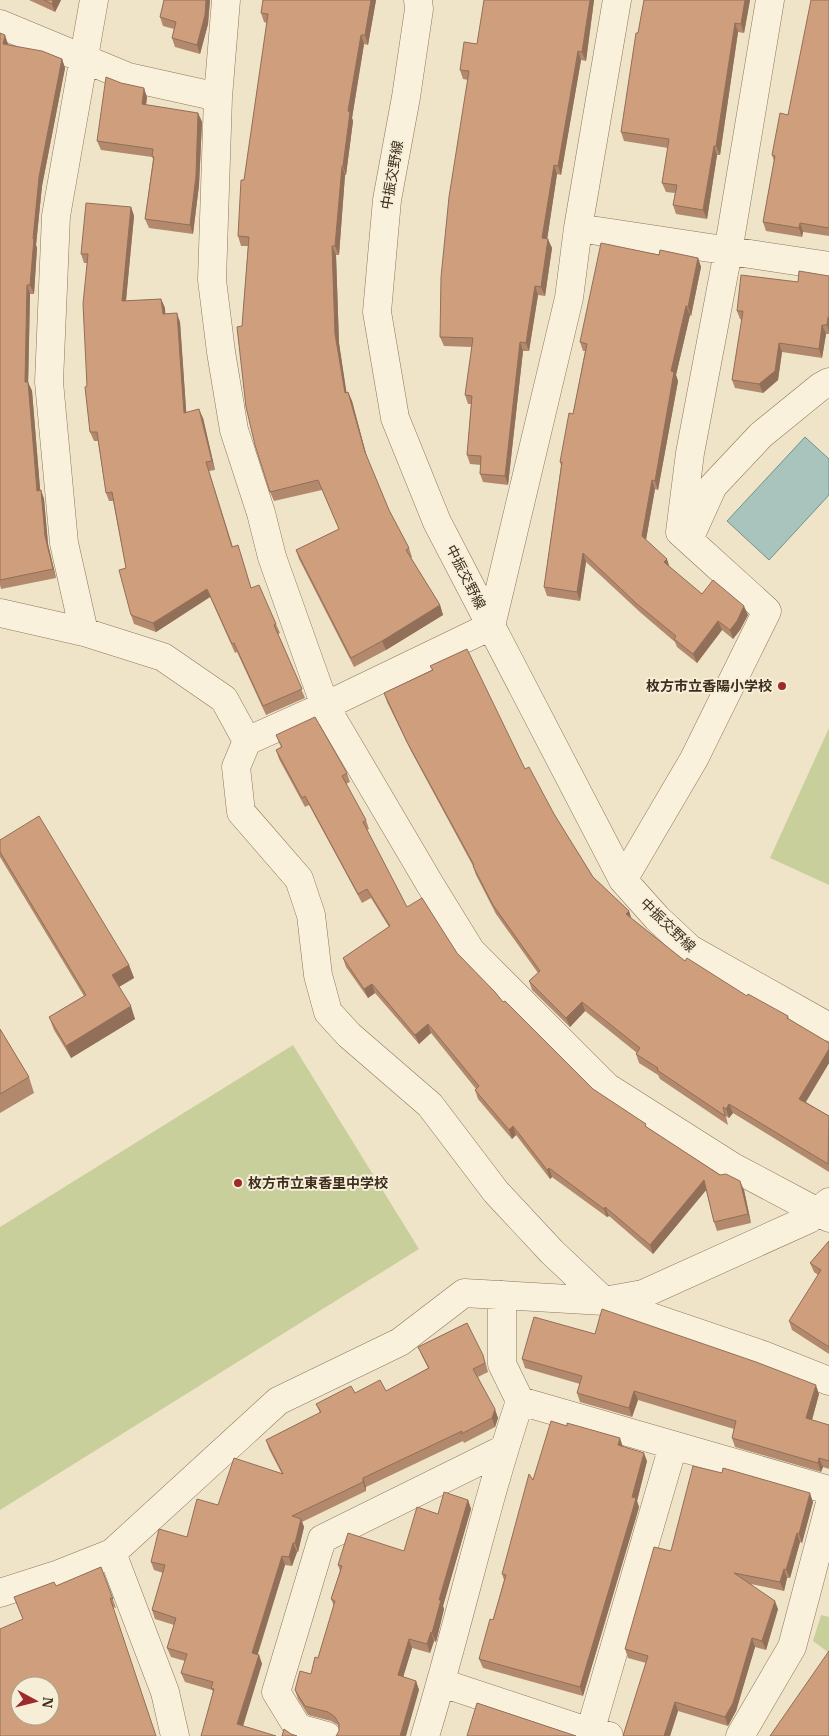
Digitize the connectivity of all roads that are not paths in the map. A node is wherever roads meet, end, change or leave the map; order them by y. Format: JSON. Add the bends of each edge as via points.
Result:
{"nodes":[{"id":1,"x":94,"y":0,"type":"edge"},
{"id":2,"x":226,"y":0,"type":"edge"},
{"id":3,"x":418,"y":0,"type":"edge"},
{"id":4,"x":617,"y":0,"type":"edge"},
{"id":5,"x":770,"y":0,"type":"edge"},
{"id":6,"x":0,"y":24,"type":"edge"},
{"id":7,"x":84,"y":58,"type":"junction"},
{"id":8,"x":218,"y":97,"type":"junction"},
{"id":9,"x":578,"y":228,"type":"junction"},
{"id":10,"x":728,"y":252,"type":"junction"},
{"id":11,"x":829,"y":266,"type":"edge"},
{"id":12,"x":829,"y":382,"type":"edge"},
{"id":13,"x":688,"y":539,"type":"junction"},
{"id":14,"x":0,"y":613,"type":"edge"},
{"id":15,"x":491,"y":626,"type":"junction"},
{"id":16,"x":84,"y":632,"type":"junction"},
{"id":17,"x":325,"y":706,"type":"junction"},
{"id":18,"x":247,"y":741,"type":"junction"},
{"id":19,"x":624,"y":880,"type":"junction"},
{"id":20,"x":829,"y":1027,"type":"edge"},
{"id":21,"x":825,"y":1210,"type":"edge"},
{"id":22,"x":502,"y":1294,"type":"junction"},
{"id":23,"x":604,"y":1301,"type":"junction"},
{"id":24,"x":829,"y":1381,"type":"edge"},
{"id":25,"x":520,"y":1401,"type":"junction"},
{"id":26,"x":673,"y":1446,"type":"junction"},
{"id":27,"x":504,"y":1449,"type":"junction"},
{"id":28,"x":829,"y":1490,"type":"edge"},
{"id":29,"x":829,"y":1507,"type":"edge"},
{"id":30,"x":112,"y":1553,"type":"junction"},
{"id":31,"x":0,"y":1593,"type":"edge"},
{"id":32,"x":442,"y":1683,"type":"junction"},
{"id":33,"x":600,"y":1734,"type":"edge"},
{"id":34,"x":175,"y":1736,"type":"edge"},
{"id":35,"x":327,"y":1736,"type":"edge"},
{"id":36,"x":425,"y":1736,"type":"edge"},
{"id":37,"x":740,"y":1736,"type":"edge"}],
"edges":[{"from":1,"to":7,"type":"street"},
{"from":2,"to":8,"type":"street"},
{"from":3,"to":15,"type":"street","name":"中振交野線","via":[[406,97],[387,200],[377,312],[396,418],[437,522]]},
{"from":4,"to":9,"type":"street"},
{"from":5,"to":10,"type":"street"},
{"from":6,"to":7,"type":"street"},
{"from":7,"to":8,"type":"street","via":[[128,77]]},
{"from":7,"to":16,"type":"street","via":[[56,216],[49,382],[64,542]]},
{"from":8,"to":17,"type":"street","via":[[212,280],[234,430],[272,557]]},
{"from":9,"to":10,"type":"street"},
{"from":9,"to":15,"type":"street","via":[[569,298]]},
{"from":10,"to":11,"type":"street"},
{"from":10,"to":13,"type":"street","via":[[690,453],[680,532]]},
{"from":12,"to":13,"type":"street","via":[[761,435],[713,486]]},
{"from":13,"to":19,"type":"street","via":[[768,612],[694,759]]},
{"from":14,"to":16,"type":"street"},
{"from":15,"to":17,"type":"street"},
{"from":15,"to":19,"type":"street","name":"中振交野線"},
{"from":16,"to":18,"type":"street","via":[[163,657],[224,699]]},
{"from":17,"to":18,"type":"street"},
{"from":17,"to":21,"type":"street","via":[[471,951],[607,1087],[733,1167]]},
{"from":18,"to":23,"type":"street","via":[[236,767],[241,812],[299,879],[311,915],[318,975],[328,1012],[349,1035],[430,1105],[496,1192]]},
{"from":19,"to":20,"type":"street","name":"中振交野線","via":[[690,949]]},
{"from":21,"to":23,"type":"street","via":[[643,1294]]},
{"from":22,"to":23,"type":"street"},
{"from":22,"to":25,"type":"street","via":[[502,1364]]},
{"from":22,"to":30,"type":"street","via":[[464,1293],[400,1342],[278,1401]]},
{"from":23,"to":24,"type":"street"},
{"from":25,"to":26,"type":"street"},
{"from":25,"to":27,"type":"street"},
{"from":26,"to":28,"type":"street"},
{"from":26,"to":33,"type":"street"},
{"from":27,"to":32,"type":"street"},
{"from":27,"to":35,"type":"street","via":[[322,1539],[276,1692],[298,1728]]},
{"from":29,"to":37,"type":"street","via":[[792,1647]]},
{"from":30,"to":31,"type":"street"},
{"from":30,"to":34,"type":"street","via":[[165,1692]]},
{"from":32,"to":33,"type":"street"},
{"from":32,"to":36,"type":"street"}]}
